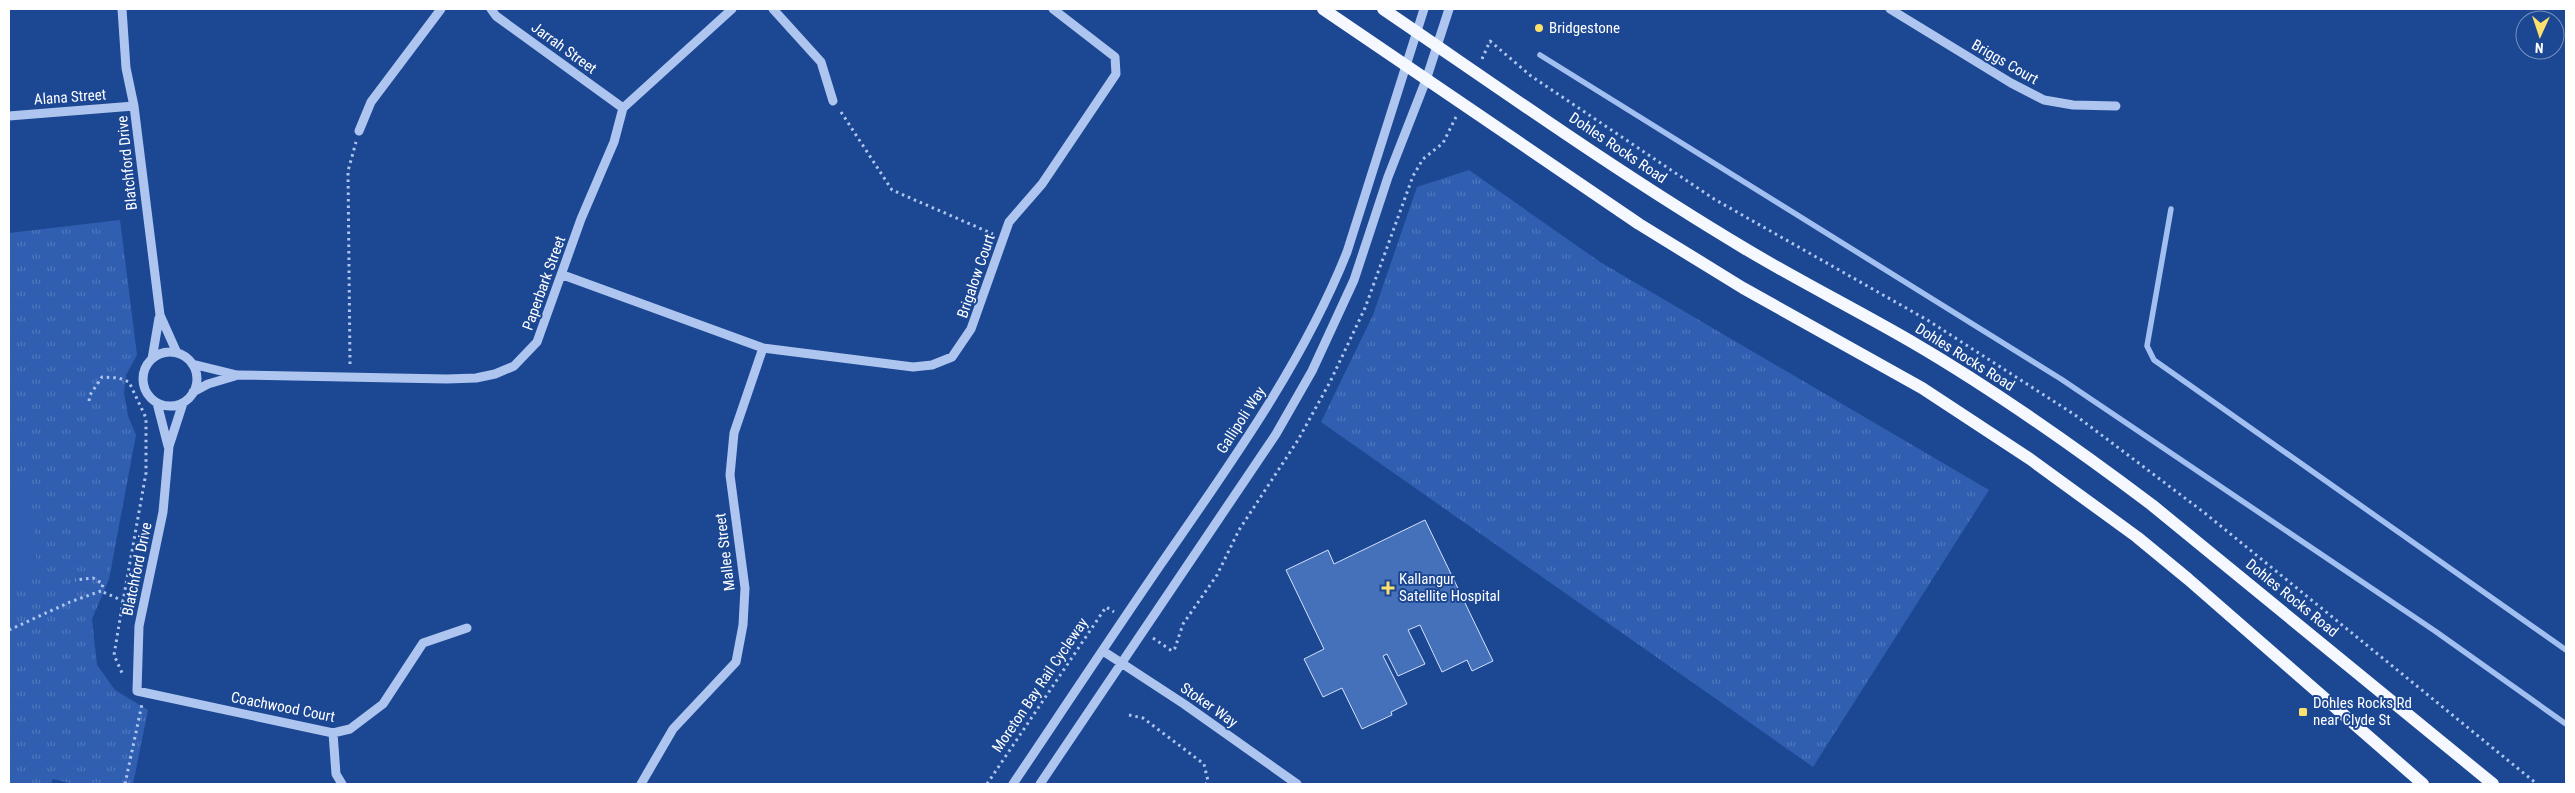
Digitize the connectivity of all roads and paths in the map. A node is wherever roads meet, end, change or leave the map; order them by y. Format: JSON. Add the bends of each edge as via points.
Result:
{"nodes":[{"id":1,"x":122,"y":9,"type":"edge"},
{"id":2,"x":442,"y":9,"type":"edge"},
{"id":3,"x":491,"y":9,"type":"edge"},
{"id":4,"x":732,"y":9,"type":"edge"},
{"id":5,"x":774,"y":9,"type":"edge"},
{"id":6,"x":1053,"y":9,"type":"edge"},
{"id":7,"x":1323,"y":9,"type":"edge"},
{"id":8,"x":1383,"y":9,"type":"edge"},
{"id":9,"x":1424,"y":9,"type":"edge"},
{"id":10,"x":1449,"y":9,"type":"edge"},
{"id":11,"x":1890,"y":9,"type":"edge"},
{"id":12,"x":1416,"y":32,"type":"junction"},
{"id":13,"x":1437,"y":46,"type":"junction"},
{"id":14,"x":1407,"y":67,"type":"junction"},
{"id":15,"x":1426,"y":80,"type":"junction"},
{"id":16,"x":833,"y":101,"type":"joint"},
{"id":17,"x":134,"y":106,"type":"junction"},
{"id":18,"x":2116,"y":106,"type":"dead end"},
{"id":19,"x":623,"y":108,"type":"junction"},
{"id":20,"x":9,"y":116,"type":"edge"},
{"id":21,"x":359,"y":131,"type":"joint"},
{"id":22,"x":1003,"y":238,"type":"junction"},
{"id":23,"x":563,"y":275,"type":"junction"},
{"id":24,"x":160,"y":315,"type":"junction"},
{"id":25,"x":763,"y":348,"type":"junction"},
{"id":26,"x":177,"y":353,"type":"junction"},
{"id":27,"x":152,"y":359,"type":"junction"},
{"id":28,"x":192,"y":364,"type":"junction"},
{"id":29,"x":237,"y":375,"type":"junction"},
{"id":30,"x":350,"y":377,"type":"junction"},
{"id":31,"x":194,"y":392,"type":"junction"},
{"id":32,"x":89,"y":401,"type":"dead end"},
{"id":33,"x":157,"y":403,"type":"junction"},
{"id":34,"x":183,"y":403,"type":"junction"},
{"id":35,"x":168,"y":446,"type":"junction"},
{"id":36,"x":75,"y":580,"type":"dead end"},
{"id":37,"x":101,"y":591,"type":"junction"},
{"id":38,"x":122,"y":601,"type":"junction"},
{"id":39,"x":1115,"y":613,"type":"dead end"},
{"id":40,"x":466,"y":628,"type":"dead end"},
{"id":41,"x":9,"y":630,"type":"edge"},
{"id":42,"x":1103,"y":651,"type":"junction"},
{"id":43,"x":1122,"y":663,"type":"junction"},
{"id":44,"x":139,"y":667,"type":"joint"},
{"id":45,"x":126,"y":682,"type":"dead end"},
{"id":46,"x":143,"y":699,"type":"dead end"},
{"id":47,"x":1128,"y":715,"type":"dead end"},
{"id":48,"x":333,"y":734,"type":"junction"},
{"id":49,"x":125,"y":784,"type":"edge"},
{"id":50,"x":342,"y":784,"type":"edge"},
{"id":51,"x":641,"y":784,"type":"edge"},
{"id":52,"x":988,"y":784,"type":"edge"},
{"id":53,"x":1013,"y":784,"type":"edge"},
{"id":54,"x":1040,"y":784,"type":"edge"},
{"id":55,"x":1206,"y":784,"type":"edge"},
{"id":56,"x":1297,"y":784,"type":"edge"},
{"id":57,"x":2423,"y":784,"type":"edge"},
{"id":58,"x":2493,"y":784,"type":"edge"}],
"edges":[{"from":1,"to":17,"type":"street","name":"Blatchford Drive","via":[[126,68]]},
{"from":2,"to":21,"type":"street","via":[[371,102]]},
{"from":3,"to":19,"type":"street","name":"Jarrah Street","via":[[496,16]]},
{"from":4,"to":19,"type":"street"},
{"from":5,"to":16,"type":"street","via":[[821,62]]},
{"from":6,"to":22,"type":"street","name":"Brigalow Court","via":[[1115,57],[1116,74],[1031,200],[1009,222]]},
{"from":7,"to":14,"type":"main road"},
{"from":8,"to":12,"type":"main road","name":"Dohles Rocks Road"},
{"from":9,"to":12,"type":"street","name":"Gallipoli Way"},
{"from":10,"to":13,"type":"street"},
{"from":11,"to":18,"type":"street","name":"Briggs Court","via":[[2044,100],[2073,105]]},
{"from":12,"to":13,"type":"main road","name":"Dohles Rocks Road"},
{"from":12,"to":14,"type":"street","name":"Gallipoli Way"},
{"from":13,"to":15,"type":"street"},
{"from":13,"to":58,"type":"main road","name":"Dohles Rocks Road","via":[[1687,213],[1912,342],[2071,445],[2152,505]]},
{"from":14,"to":15,"type":"main road"},
{"from":14,"to":42,"type":"street","name":"Gallipoli Way","via":[[1347,252],[1308,337],[1265,410]]},
{"from":15,"to":43,"type":"street","via":[[1388,177],[1354,280],[1312,371],[1276,434]]},
{"from":15,"to":57,"type":"main road","via":[[1639,224],[1743,288],[1922,388],[2030,459],[2129,531],[2188,579]]},
{"from":16,"to":22,"type":"path","via":[[892,190]]},
{"from":17,"to":20,"type":"street","name":"Alana Street"},
{"from":17,"to":24,"type":"street","name":"Blatchford Drive"},
{"from":19,"to":23,"type":"street","name":"Paperbark Street","via":[[614,142],[581,219]]},
{"from":21,"to":30,"type":"path","via":[[348,170]]},
{"from":22,"to":25,"type":"street","name":"Brigalow Court","via":[[971,330],[952,357],[932,365],[913,367]]},
{"from":23,"to":25,"type":"street","name":"Brigalow Court"},
{"from":23,"to":30,"type":"street","name":"Paperbark Street","via":[[540,338],[514,366],[476,378]]},
{"from":24,"to":26,"type":"street","name":"Blatchford Drive"},
{"from":24,"to":27,"type":"street","name":"Blatchford Drive"},
{"from":25,"to":51,"type":"street","name":"Mallee Street","via":[[734,433],[730,475],[745,588],[736,662],[672,729]]},
{"from":26,"to":27,"type":"street","via":[[163,353]]},
{"from":26,"to":28,"type":"street"},
{"from":27,"to":33,"type":"street","via":[[144,369],[143,381],[149,396]]},
{"from":28,"to":29,"type":"street","name":"Paperbark Street"},
{"from":28,"to":31,"type":"street","via":[[197,378]]},
{"from":29,"to":30,"type":"street","name":"Paperbark Street"},
{"from":29,"to":31,"type":"street","name":"Paperbark Street"},
{"from":31,"to":34,"type":"street"},
{"from":32,"to":38,"type":"path","via":[[102,377],[120,378],[129,382],[146,418],[146,473]]},
{"from":33,"to":34,"type":"street","via":[[168,406]]},
{"from":33,"to":35,"type":"street","name":"Blatchford Drive"},
{"from":34,"to":35,"type":"street","name":"Blatchford Drive"},
{"from":35,"to":44,"type":"street","name":"Blatchford Drive","via":[[163,512],[139,626]]},
{"from":36,"to":37,"type":"path","via":[[93,578],[103,584]]},
{"from":37,"to":38,"type":"path"},
{"from":37,"to":41,"type":"path"},
{"from":38,"to":45,"type":"path","via":[[114,655]]},
{"from":39,"to":52,"type":"path","name":"Moreton Bay Rail Cycleway","via":[[1106,607]]},
{"from":40,"to":48,"type":"street","name":"Coachwood Court","via":[[423,643],[383,704],[350,729]]},
{"from":42,"to":43,"type":"street","name":"Stoker Way"},
{"from":42,"to":53,"type":"street","name":"Gallipoli Way"},
{"from":43,"to":54,"type":"street"},
{"from":43,"to":56,"type":"street","name":"Stoker Way"},
{"from":44,"to":48,"type":"street","name":"Coachwood Court","via":[[137,692]]},
{"from":46,"to":49,"type":"path"},
{"from":47,"to":55,"type":"path","via":[[1143,718],[1204,764]]},
{"from":48,"to":50,"type":"street","via":[[336,774]]}]}
